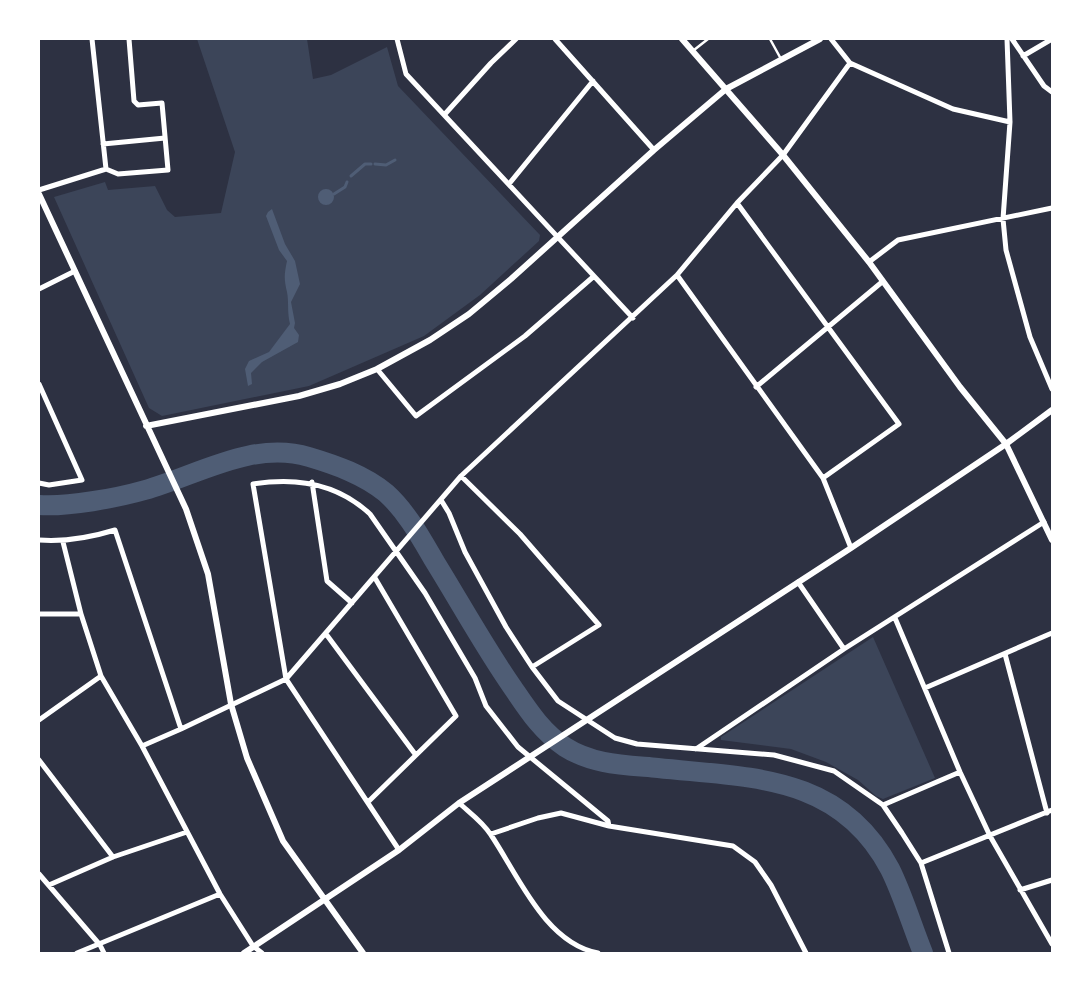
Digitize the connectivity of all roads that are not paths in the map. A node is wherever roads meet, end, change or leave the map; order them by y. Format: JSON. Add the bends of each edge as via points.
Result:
{"nodes":[{"id":1,"x":92,"y":39,"type":"edge"},
{"id":2,"x":129,"y":39,"type":"edge"},
{"id":3,"x":397,"y":39,"type":"edge"},
{"id":4,"x":516,"y":39,"type":"edge"},
{"id":5,"x":555,"y":39,"type":"edge"},
{"id":6,"x":682,"y":39,"type":"edge"},
{"id":7,"x":708,"y":39,"type":"edge"},
{"id":8,"x":770,"y":39,"type":"edge"},
{"id":9,"x":818,"y":39,"type":"edge"},
{"id":10,"x":831,"y":39,"type":"edge"},
{"id":11,"x":1007,"y":39,"type":"edge"},
{"id":12,"x":1012,"y":39,"type":"edge"},
{"id":13,"x":1052,"y":39,"type":"edge"},
{"id":14,"x":693,"y":51,"type":"junction"},
{"id":15,"x":1023,"y":56,"type":"junction"},
{"id":16,"x":781,"y":59,"type":"junction"},
{"id":17,"x":850,"y":63,"type":"junction"},
{"id":18,"x":593,"y":81,"type":"junction"},
{"id":19,"x":726,"y":89,"type":"junction"},
{"id":20,"x":1052,"y":92,"type":"edge"},
{"id":21,"x":445,"y":114,"type":"junction"},
{"id":22,"x":1010,"y":122,"type":"junction"},
{"id":23,"x":165,"y":138,"type":"junction"},
{"id":24,"x":103,"y":144,"type":"junction"},
{"id":25,"x":654,"y":150,"type":"junction"},
{"id":26,"x":783,"y":155,"type":"junction"},
{"id":27,"x":106,"y":169,"type":"junction"},
{"id":28,"x":509,"y":184,"type":"junction"},
{"id":29,"x":39,"y":192,"type":"edge"},
{"id":30,"x":737,"y":204,"type":"junction"},
{"id":31,"x":1052,"y":208,"type":"edge"},
{"id":32,"x":1003,"y":218,"type":"junction"},
{"id":33,"x":557,"y":236,"type":"junction"},
{"id":34,"x":868,"y":262,"type":"junction"},
{"id":35,"x":75,"y":271,"type":"junction"},
{"id":36,"x":677,"y":275,"type":"junction"},
{"id":37,"x":593,"y":277,"type":"junction"},
{"id":38,"x":882,"y":282,"type":"junction"},
{"id":39,"x":39,"y":289,"type":"edge"},
{"id":40,"x":633,"y":318,"type":"junction"},
{"id":41,"x":827,"y":327,"type":"junction"},
{"id":42,"x":377,"y":368,"type":"junction"},
{"id":43,"x":39,"y":384,"type":"edge"},
{"id":44,"x":756,"y":387,"type":"junction"},
{"id":45,"x":1052,"y":389,"type":"edge"},
{"id":46,"x":1052,"y":410,"type":"edge"},
{"id":47,"x":146,"y":426,"type":"junction"},
{"id":48,"x":1006,"y":444,"type":"junction"},
{"id":49,"x":461,"y":476,"type":"junction"},
{"id":50,"x":823,"y":478,"type":"junction"},
{"id":51,"x":312,"y":482,"type":"junction"},
{"id":52,"x":39,"y":483,"type":"edge"},
{"id":53,"x":441,"y":500,"type":"junction"},
{"id":54,"x":1044,"y":522,"type":"junction"},
{"id":55,"x":39,"y":540,"type":"edge"},
{"id":56,"x":1052,"y":540,"type":"edge"},
{"id":57,"x":63,"y":542,"type":"junction"},
{"id":58,"x":851,"y":548,"type":"junction"},
{"id":59,"x":396,"y":552,"type":"junction"},
{"id":60,"x":375,"y":578,"type":"junction"},
{"id":61,"x":798,"y":582,"type":"junction"},
{"id":62,"x":352,"y":603,"type":"junction"},
{"id":63,"x":39,"y":614,"type":"edge"},
{"id":64,"x":81,"y":614,"type":"junction"},
{"id":65,"x":895,"y":618,"type":"junction"},
{"id":66,"x":1052,"y":633,"type":"edge"},
{"id":67,"x":326,"y":634,"type":"junction"},
{"id":68,"x":844,"y":649,"type":"junction"},
{"id":69,"x":1005,"y":654,"type":"junction"},
{"id":70,"x":532,"y":668,"type":"junction"},
{"id":71,"x":101,"y":676,"type":"junction"},
{"id":72,"x":286,"y":679,"type":"junction"},
{"id":73,"x":925,"y":688,"type":"junction"},
{"id":74,"x":231,"y":704,"type":"junction"},
{"id":75,"x":39,"y":720,"type":"edge"},
{"id":76,"x":588,"y":720,"type":"junction"},
{"id":77,"x":181,"y":729,"type":"junction"},
{"id":78,"x":142,"y":746,"type":"junction"},
{"id":79,"x":696,"y":749,"type":"junction"},
{"id":80,"x":414,"y":754,"type":"junction"},
{"id":81,"x":531,"y":757,"type":"junction"},
{"id":82,"x":39,"y":760,"type":"edge"},
{"id":83,"x":960,"y":772,"type":"junction"},
{"id":84,"x":368,"y":802,"type":"junction"},
{"id":85,"x":458,"y":803,"type":"junction"},
{"id":86,"x":883,"y":805,"type":"junction"},
{"id":87,"x":1049,"y":811,"type":"edge"},
{"id":88,"x":609,"y":826,"type":"junction"},
{"id":89,"x":187,"y":832,"type":"junction"},
{"id":90,"x":491,"y":834,"type":"junction"},
{"id":91,"x":990,"y":836,"type":"junction"},
{"id":92,"x":399,"y":850,"type":"junction"},
{"id":93,"x":113,"y":856,"type":"junction"},
{"id":94,"x":921,"y":863,"type":"junction"},
{"id":95,"x":39,"y":874,"type":"edge"},
{"id":96,"x":1052,"y":880,"type":"edge"},
{"id":97,"x":49,"y":885,"type":"junction"},
{"id":98,"x":1020,"y":890,"type":"junction"},
{"id":99,"x":220,"y":894,"type":"junction"},
{"id":100,"x":325,"y":901,"type":"junction"},
{"id":101,"x":1052,"y":944,"type":"edge"},
{"id":102,"x":100,"y":945,"type":"junction"},
{"id":103,"x":253,"y":946,"type":"junction"},
{"id":104,"x":77,"y":953,"type":"edge"},
{"id":105,"x":104,"y":953,"type":"edge"},
{"id":106,"x":244,"y":953,"type":"edge"},
{"id":107,"x":262,"y":953,"type":"edge"},
{"id":108,"x":364,"y":953,"type":"edge"},
{"id":109,"x":598,"y":953,"type":"edge"},
{"id":110,"x":806,"y":953,"type":"edge"},
{"id":111,"x":949,"y":953,"type":"edge"}],
"edges":[{"from":1,"to":24,"type":"street"},
{"from":2,"to":23,"type":"street","via":[[134,101],[138,105],[162,103]]},
{"from":3,"to":21,"type":"street","via":[[406,74]]},
{"from":4,"to":21,"type":"street"},
{"from":5,"to":18,"type":"street"},
{"from":6,"to":14,"type":"street"},
{"from":7,"to":14,"type":"lane"},
{"from":8,"to":16,"type":"lane"},
{"from":9,"to":16,"type":"street"},
{"from":10,"to":17,"type":"street"},
{"from":11,"to":22,"type":"street"},
{"from":12,"to":15,"type":"street"},
{"from":13,"to":15,"type":"street"},
{"from":14,"to":19,"type":"street"},
{"from":15,"to":20,"type":"street"},
{"from":16,"to":19,"type":"street"},
{"from":17,"to":22,"type":"street","via":[[953,109]]},
{"from":17,"to":26,"type":"street"},
{"from":18,"to":25,"type":"street"},
{"from":18,"to":28,"type":"street"},
{"from":19,"to":25,"type":"street"},
{"from":19,"to":26,"type":"street"},
{"from":21,"to":28,"type":"street"},
{"from":22,"to":32,"type":"street"},
{"from":23,"to":24,"type":"street"},
{"from":23,"to":27,"type":"street","via":[[168,170],[118,174]]},
{"from":24,"to":27,"type":"street"},
{"from":25,"to":33,"type":"street"},
{"from":26,"to":30,"type":"street"},
{"from":26,"to":34,"type":"street"},
{"from":27,"to":29,"type":"street"},
{"from":28,"to":33,"type":"street"},
{"from":29,"to":35,"type":"street"},
{"from":30,"to":36,"type":"street"},
{"from":30,"to":41,"type":"street"},
{"from":31,"to":32,"type":"street"},
{"from":32,"to":34,"type":"street","via":[[898,240]]},
{"from":32,"to":45,"type":"street","via":[[1006,250],[1027,328]]},
{"from":33,"to":37,"type":"street"},
{"from":33,"to":42,"type":"street","via":[[469,314],[430,340]]},
{"from":34,"to":38,"type":"street"},
{"from":35,"to":39,"type":"street"},
{"from":35,"to":47,"type":"street"},
{"from":36,"to":40,"type":"street"},
{"from":36,"to":44,"type":"street"},
{"from":37,"to":40,"type":"street"},
{"from":37,"to":42,"type":"street","via":[[525,336],[416,416]]},
{"from":38,"to":41,"type":"street"},
{"from":38,"to":48,"type":"street"},
{"from":40,"to":49,"type":"street"},
{"from":41,"to":44,"type":"street"},
{"from":41,"to":50,"type":"street","via":[[899,424]]},
{"from":42,"to":47,"type":"street","via":[[300,396]]},
{"from":43,"to":52,"type":"street","via":[[82,480],[49,485]]},
{"from":44,"to":50,"type":"street"},
{"from":46,"to":48,"type":"street"},
{"from":47,"to":74,"type":"street","via":[[186,509],[208,574]]},
{"from":48,"to":54,"type":"street"},
{"from":48,"to":58,"type":"street"},
{"from":49,"to":53,"type":"street"},
{"from":49,"to":70,"type":"street","via":[[520,534],[599,625]]},
{"from":50,"to":58,"type":"street"},
{"from":51,"to":59,"type":"street","via":[[360,505]]},
{"from":51,"to":62,"type":"street","via":[[328,581]]},
{"from":51,"to":72,"type":"street","via":[[253,484]]},
{"from":53,"to":59,"type":"street"},
{"from":53,"to":70,"type":"street","via":[[465,552]]},
{"from":54,"to":56,"type":"street"},
{"from":54,"to":65,"type":"street"},
{"from":55,"to":57,"type":"street"},
{"from":57,"to":64,"type":"street"},
{"from":57,"to":77,"type":"street","via":[[115,530]]},
{"from":58,"to":61,"type":"street"},
{"from":59,"to":60,"type":"street"},
{"from":59,"to":81,"type":"street","via":[[425,593],[475,678],[486,706],[518,747]]},
{"from":60,"to":62,"type":"street"},
{"from":60,"to":80,"type":"street","via":[[456,716]]},
{"from":61,"to":68,"type":"street"},
{"from":61,"to":76,"type":"street"},
{"from":62,"to":67,"type":"street"},
{"from":63,"to":64,"type":"street"},
{"from":64,"to":71,"type":"street"},
{"from":65,"to":68,"type":"street"},
{"from":65,"to":73,"type":"street"},
{"from":66,"to":69,"type":"street"},
{"from":67,"to":72,"type":"street"},
{"from":67,"to":80,"type":"street"},
{"from":68,"to":79,"type":"street"},
{"from":69,"to":73,"type":"street"},
{"from":69,"to":87,"type":"street"},
{"from":70,"to":76,"type":"street","via":[[558,702]]},
{"from":71,"to":75,"type":"street"},
{"from":71,"to":78,"type":"street"},
{"from":72,"to":74,"type":"street"},
{"from":72,"to":84,"type":"street"},
{"from":73,"to":83,"type":"street"},
{"from":74,"to":77,"type":"street"},
{"from":74,"to":100,"type":"street","via":[[247,758],[283,841]]},
{"from":76,"to":79,"type":"street","via":[[615,738],[637,744]]},
{"from":76,"to":81,"type":"street"},
{"from":77,"to":78,"type":"street"},
{"from":78,"to":89,"type":"street"},
{"from":79,"to":86,"type":"street","via":[[774,755],[802,761],[834,771]]},
{"from":80,"to":84,"type":"street"},
{"from":81,"to":85,"type":"street"},
{"from":81,"to":88,"type":"street","via":[[608,821]]},
{"from":82,"to":93,"type":"street"},
{"from":83,"to":86,"type":"street"},
{"from":83,"to":91,"type":"street"},
{"from":84,"to":92,"type":"street"},
{"from":85,"to":90,"type":"street"},
{"from":85,"to":92,"type":"street"},
{"from":86,"to":94,"type":"street"},
{"from":87,"to":91,"type":"street"},
{"from":88,"to":90,"type":"street","via":[[561,813]]},
{"from":88,"to":110,"type":"street","via":[[733,846],[755,862],[772,885]]},
{"from":89,"to":93,"type":"street"},
{"from":89,"to":99,"type":"street"},
{"from":90,"to":109,"type":"street","via":[[528,899],[564,936],[584,951]]},
{"from":91,"to":94,"type":"street"},
{"from":91,"to":98,"type":"street"},
{"from":92,"to":100,"type":"street"},
{"from":93,"to":97,"type":"street"},
{"from":94,"to":111,"type":"street"},
{"from":95,"to":97,"type":"street"},
{"from":96,"to":98,"type":"street"},
{"from":97,"to":102,"type":"street"},
{"from":98,"to":101,"type":"street"},
{"from":99,"to":102,"type":"street"},
{"from":99,"to":103,"type":"street"},
{"from":100,"to":103,"type":"street"},
{"from":100,"to":108,"type":"street"},
{"from":102,"to":104,"type":"street"},
{"from":102,"to":105,"type":"street"},
{"from":103,"to":106,"type":"street"},
{"from":103,"to":107,"type":"street"}]}
